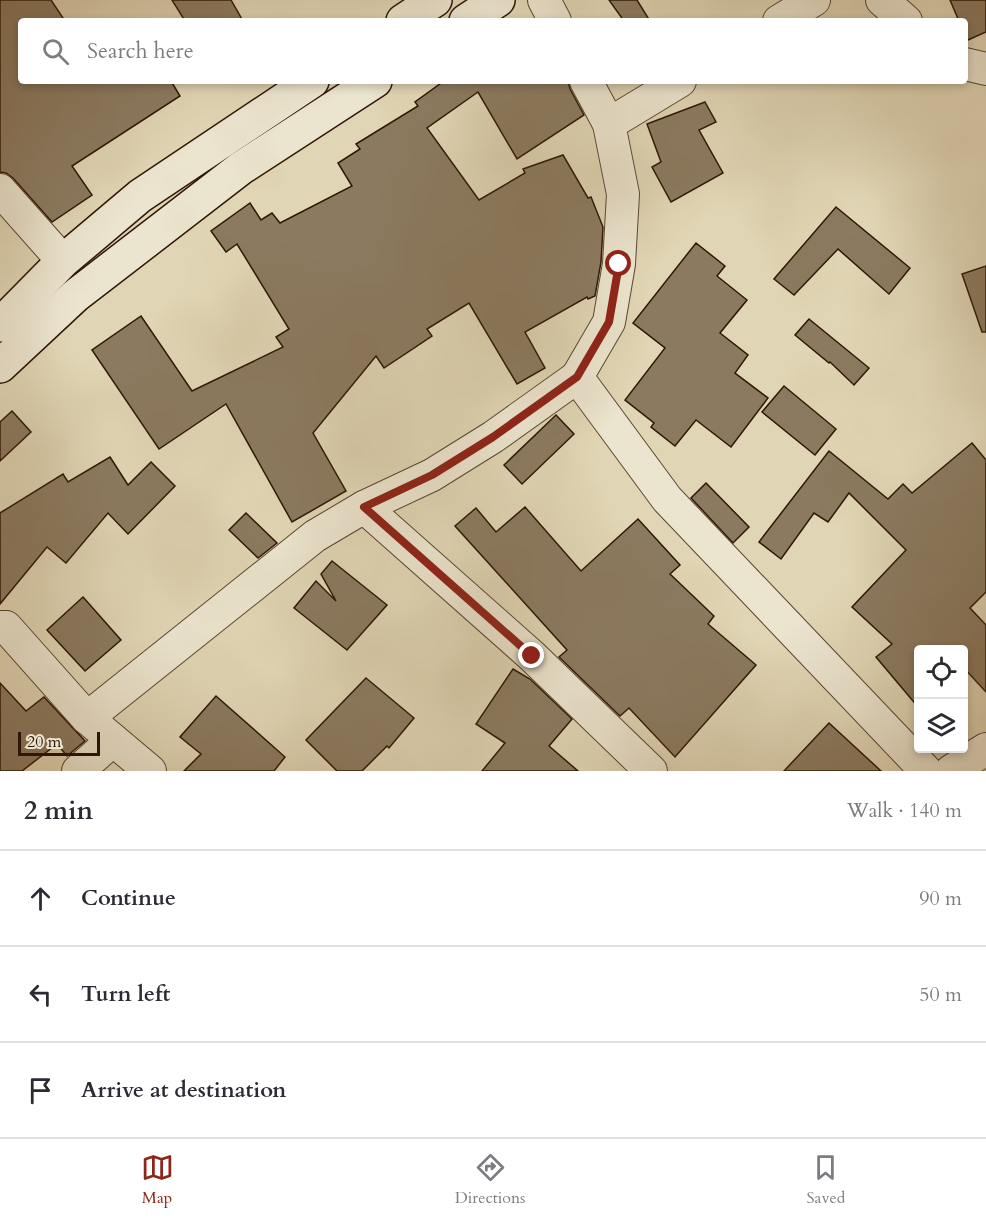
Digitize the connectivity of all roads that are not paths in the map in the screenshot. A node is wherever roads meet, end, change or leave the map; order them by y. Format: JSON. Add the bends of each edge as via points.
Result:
{"nodes":[{"id":1,"x":435,"y":0,"type":"edge"},
{"id":2,"x":498,"y":0,"type":"edge"},
{"id":3,"x":544,"y":0,"type":"edge"},
{"id":4,"x":814,"y":0,"type":"edge"},
{"id":5,"x":882,"y":0,"type":"edge"},
{"id":6,"x":408,"y":18,"type":"edge"},
{"id":7,"x":471,"y":18,"type":"edge"},
{"id":8,"x":553,"y":18,"type":"edge"},
{"id":9,"x":784,"y":18,"type":"edge"},
{"id":10,"x":903,"y":18,"type":"edge"},
{"id":11,"x":968,"y":65,"type":"edge"},
{"id":12,"x":986,"y":69,"type":"edge"},
{"id":13,"x":308,"y":84,"type":"edge"},
{"id":14,"x":370,"y":84,"type":"edge"},
{"id":15,"x":588,"y":84,"type":"edge"},
{"id":16,"x":675,"y":84,"type":"edge"},
{"id":17,"x":609,"y":124,"type":"junction"},
{"id":18,"x":0,"y":189,"type":"edge"},
{"id":19,"x":63,"y":261,"type":"junction"},
{"id":20,"x":0,"y":326,"type":"edge"},
{"id":21,"x":0,"y":366,"type":"edge"},
{"id":22,"x":577,"y":377,"type":"junction"},
{"id":23,"x":364,"y":507,"type":"junction"},
{"id":24,"x":0,"y":627,"type":"edge"},
{"id":25,"x":87,"y":718,"type":"junction"},
{"id":26,"x":113,"y":740,"type":"junction"},
{"id":27,"x":986,"y":749,"type":"edge"},
{"id":28,"x":78,"y":771,"type":"edge"},
{"id":29,"x":150,"y":771,"type":"edge"},
{"id":30,"x":651,"y":771,"type":"edge"},
{"id":31,"x":926,"y":771,"type":"edge"},
{"id":32,"x":951,"y":771,"type":"edge"}],
"edges":[{"from":1,"to":6,"type":"street"},
{"from":2,"to":7,"type":"street"},
{"from":3,"to":8,"type":"street"},
{"from":4,"to":9,"type":"street"},
{"from":5,"to":10,"type":"street"},
{"from":11,"to":12,"type":"street"},
{"from":13,"to":19,"type":"street","via":[[140,196]]},
{"from":14,"to":21,"type":"street","via":[[241,168],[75,297]]},
{"from":15,"to":17,"type":"street"},
{"from":16,"to":17,"type":"street"},
{"from":17,"to":22,"type":"street","via":[[623,194],[619,264],[609,322]]},
{"from":18,"to":19,"type":"street"},
{"from":19,"to":20,"type":"street"},
{"from":22,"to":23,"type":"street","via":[[432,475]]},
{"from":22,"to":31,"type":"street","via":[[667,499]]},
{"from":23,"to":25,"type":"street","via":[[315,536]]},
{"from":23,"to":30,"type":"street","via":[[532,656]]},
{"from":24,"to":25,"type":"street","via":[[6,627]]},
{"from":25,"to":26,"type":"street"},
{"from":26,"to":28,"type":"street"},
{"from":26,"to":29,"type":"street"},
{"from":27,"to":32,"type":"street"}]}
